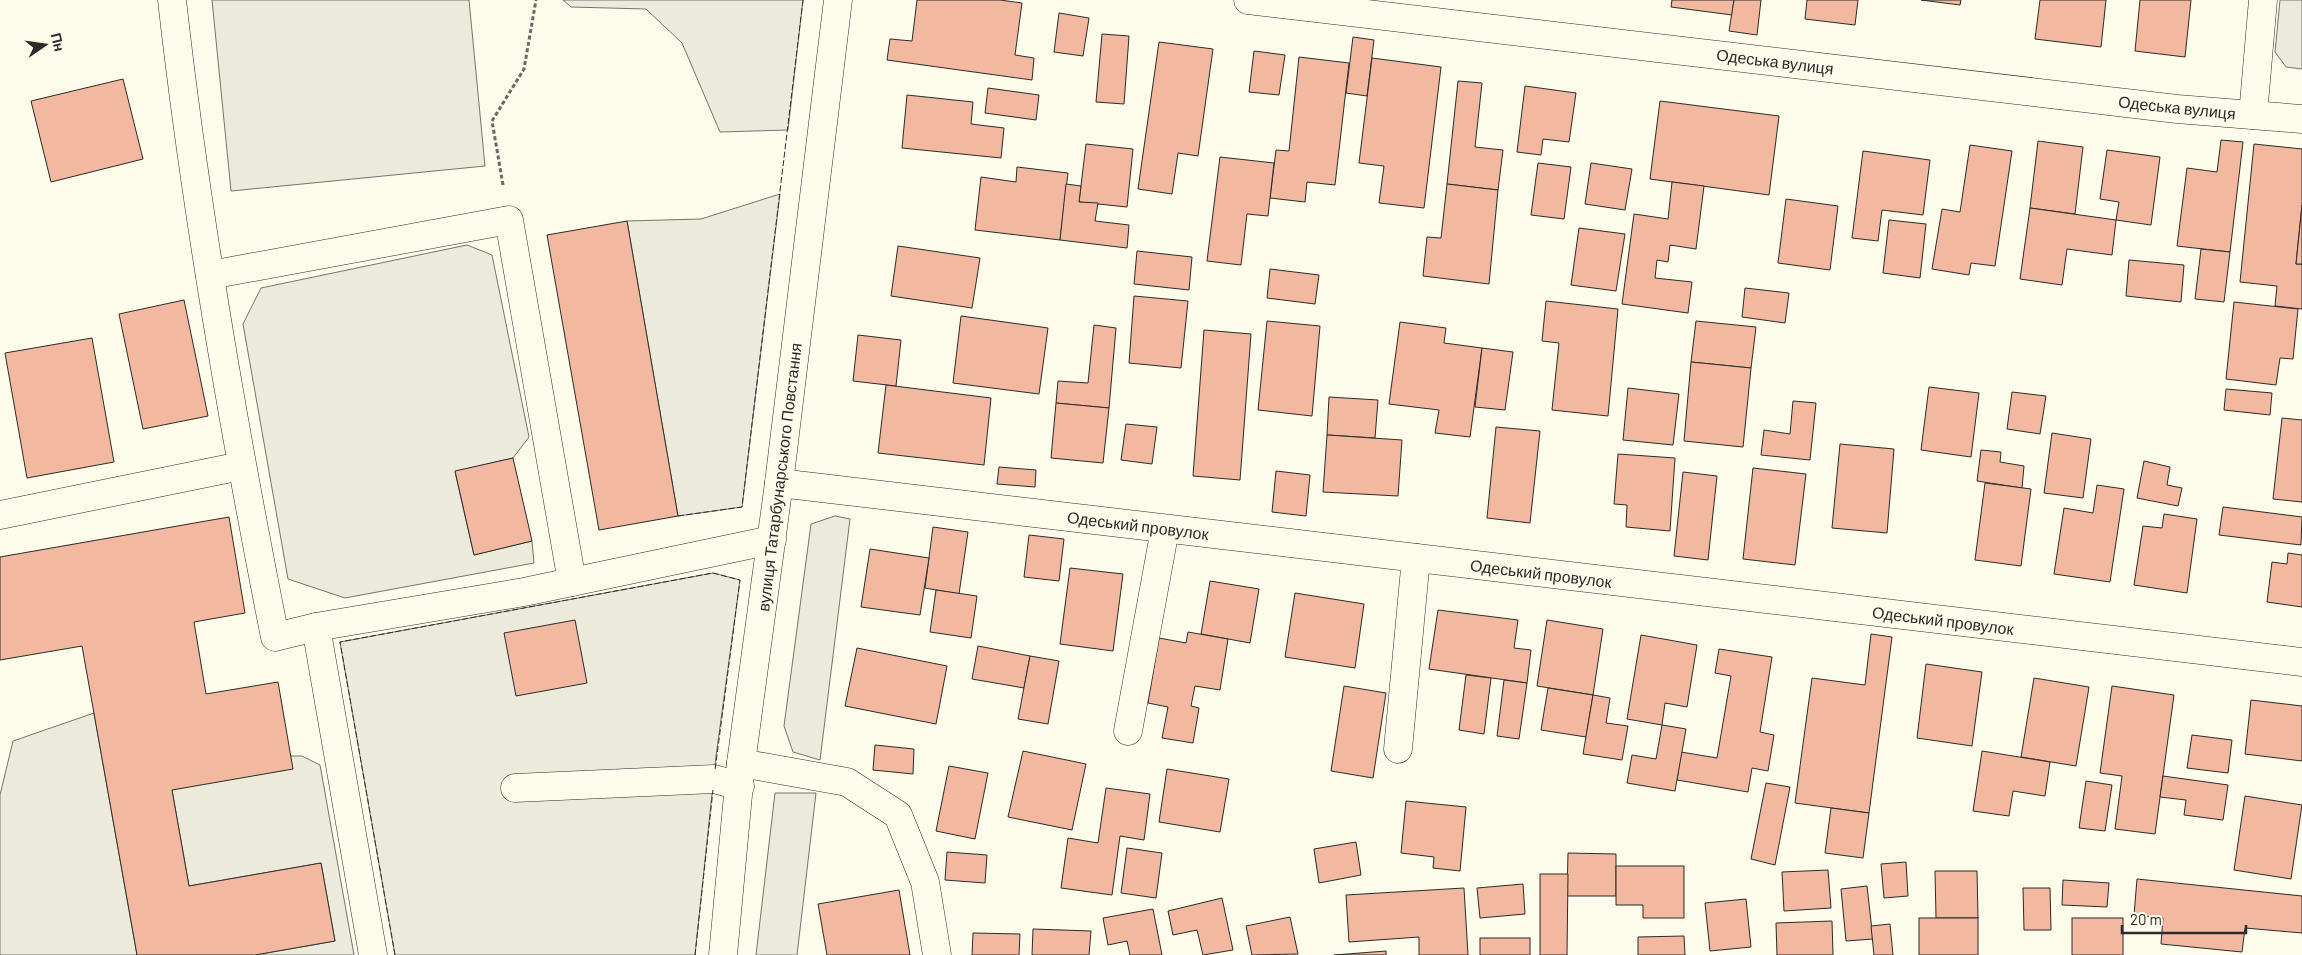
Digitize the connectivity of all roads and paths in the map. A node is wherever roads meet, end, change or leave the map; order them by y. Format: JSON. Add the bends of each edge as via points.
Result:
{"nodes":[{"id":1,"x":172,"y":0,"type":"edge"},
{"id":2,"x":536,"y":0,"type":"edge"},
{"id":3,"x":838,"y":0,"type":"edge"},
{"id":4,"x":1248,"y":0,"type":"edge"},
{"id":5,"x":2263,"y":0,"type":"edge"},
{"id":6,"x":2253,"y":115,"type":"junction"},
{"id":7,"x":2302,"y":118,"type":"edge"},
{"id":8,"x":509,"y":220,"type":"junction"},
{"id":9,"x":210,"y":275,"type":"junction"},
{"id":10,"x":241,"y":466,"type":"junction"},
{"id":11,"x":779,"y":483,"type":"junction"},
{"id":12,"x":0,"y":515,"type":"edge"},
{"id":13,"x":1165,"y":528,"type":"junction"},
{"id":14,"x":772,"y":540,"type":"junction"},
{"id":15,"x":1416,"y":558,"type":"junction"},
{"id":16,"x":572,"y":582,"type":"junction"},
{"id":17,"x":316,"y":627,"type":"junction"},
{"id":18,"x":2302,"y":662,"type":"edge"},
{"id":19,"x":1128,"y":731,"type":"dead end"},
{"id":20,"x":1398,"y":749,"type":"dead end"},
{"id":21,"x":740,"y":774,"type":"junction"},
{"id":22,"x":515,"y":788,"type":"dead end"},
{"id":23,"x":373,"y":955,"type":"edge"},
{"id":24,"x":724,"y":955,"type":"edge"},
{"id":25,"x":937,"y":955,"type":"edge"}],
"edges":[{"from":1,"to":9,"type":"street","via":[[186,129]]},
{"from":2,"to":8,"type":"path","via":[[524,69],[492,121]]},
{"from":3,"to":11,"type":"street","name":"вулиця Татарбунарського Повстання"},
{"from":4,"to":6,"type":"street","name":"Одеська вулиця"},
{"from":5,"to":6,"type":"street"},
{"from":6,"to":7,"type":"street","name":"Одеська вулиця"},
{"from":8,"to":9,"type":"street"},
{"from":8,"to":16,"type":"street"},
{"from":9,"to":10,"type":"street"},
{"from":10,"to":12,"type":"street"},
{"from":10,"to":17,"type":"street","via":[[275,637]]},
{"from":11,"to":13,"type":"street","name":"Одеський провулок"},
{"from":11,"to":14,"type":"street","name":"вулиця Татарбунарського Повстання"},
{"from":13,"to":15,"type":"street","name":"Одеський провулок"},
{"from":13,"to":19,"type":"street"},
{"from":14,"to":16,"type":"street"},
{"from":14,"to":21,"type":"street","name":"вулиця Татарбунарського Повстання"},
{"from":15,"to":18,"type":"street","name":"Одеський провулок"},
{"from":15,"to":20,"type":"street"},
{"from":16,"to":17,"type":"street"},
{"from":17,"to":23,"type":"street"},
{"from":21,"to":22,"type":"street","via":[[714,779]]},
{"from":21,"to":24,"type":"street","name":"вулиця Татарбунарського Повстання"},
{"from":21,"to":25,"type":"street","via":[[847,782],[898,815],[925,882]]}]}
